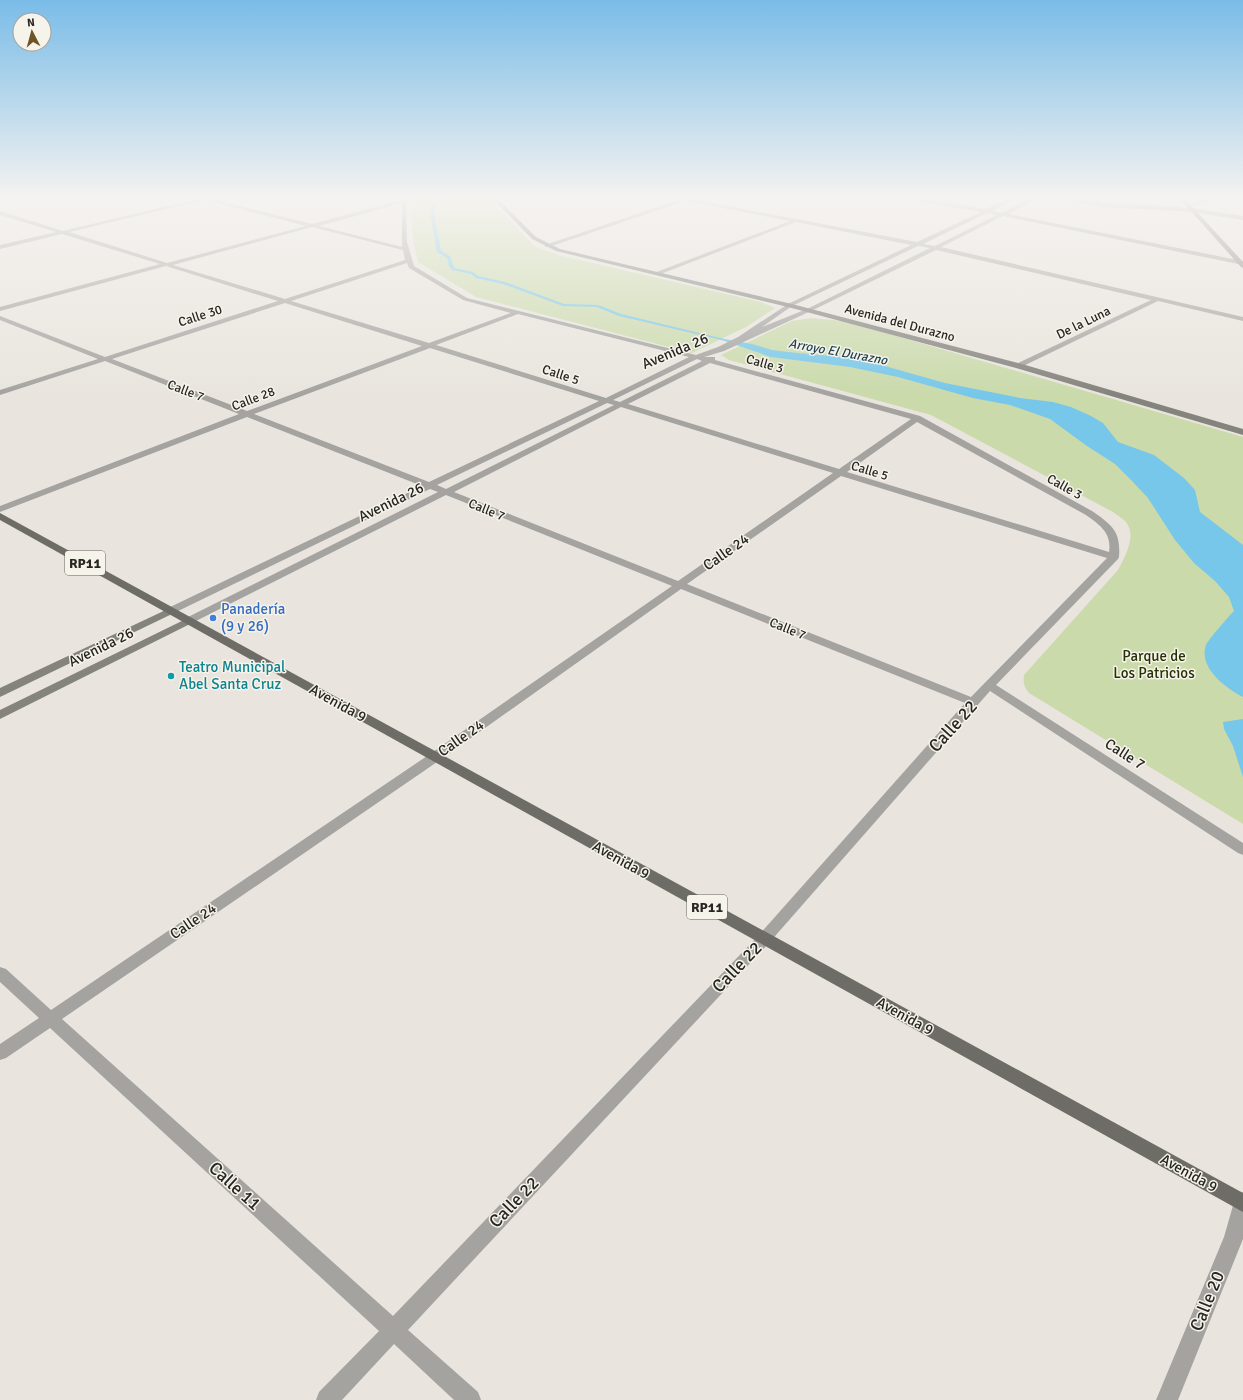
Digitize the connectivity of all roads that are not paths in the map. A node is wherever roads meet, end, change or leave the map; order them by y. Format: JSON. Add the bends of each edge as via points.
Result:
{"nodes":[{"id":1,"x":166,"y":264,"type":"edge"},
{"id":2,"x":168,"y":264,"type":"edge"},
{"id":3,"x":397,"y":264,"type":"edge"},
{"id":4,"x":410,"y":264,"type":"edge"},
{"id":5,"x":617,"y":264,"type":"edge"},
{"id":6,"x":681,"y":264,"type":"edge"},
{"id":7,"x":875,"y":264,"type":"edge"},
{"id":8,"x":903,"y":264,"type":"edge"},
{"id":9,"x":1008,"y":264,"type":"edge"},
{"id":10,"x":656,"y":274,"type":"junction"},
{"id":11,"x":1158,"y":299,"type":"junction"},
{"id":12,"x":285,"y":300,"type":"junction"},
{"id":13,"x":790,"y":305,"type":"junction"},
{"id":14,"x":0,"y":309,"type":"edge"},
{"id":15,"x":809,"y":310,"type":"junction"},
{"id":16,"x":516,"y":313,"type":"junction"},
{"id":17,"x":0,"y":318,"type":"edge"},
{"id":18,"x":1243,"y":319,"type":"edge"},
{"id":19,"x":741,"y":339,"type":"junction"},
{"id":20,"x":430,"y":345,"type":"junction"},
{"id":21,"x":721,"y":349,"type":"junction"},
{"id":22,"x":696,"y":357,"type":"junction"},
{"id":23,"x":104,"y":358,"type":"junction"},
{"id":24,"x":711,"y":361,"type":"junction"},
{"id":25,"x":1019,"y":366,"type":"junction"},
{"id":26,"x":0,"y":393,"type":"edge"},
{"id":27,"x":606,"y":400,"type":"junction"},
{"id":28,"x":622,"y":405,"type":"junction"},
{"id":29,"x":247,"y":414,"type":"junction"},
{"id":30,"x":917,"y":418,"type":"junction"},
{"id":31,"x":1243,"y":432,"type":"edge"},
{"id":32,"x":838,"y":473,"type":"junction"},
{"id":33,"x":429,"y":486,"type":"junction"},
{"id":34,"x":446,"y":492,"type":"junction"},
{"id":35,"x":0,"y":509,"type":"edge"},
{"id":36,"x":0,"y":516,"type":"edge"},
{"id":37,"x":1114,"y":557,"type":"junction"},
{"id":38,"x":680,"y":585,"type":"junction"},
{"id":39,"x":170,"y":611,"type":"junction"},
{"id":40,"x":188,"y":621,"type":"junction"},
{"id":41,"x":989,"y":685,"type":"junction"},
{"id":42,"x":0,"y":693,"type":"edge"},
{"id":43,"x":973,"y":702,"type":"junction"},
{"id":44,"x":0,"y":715,"type":"edge"},
{"id":45,"x":434,"y":757,"type":"junction"},
{"id":46,"x":1243,"y":850,"type":"edge"},
{"id":47,"x":764,"y":939,"type":"junction"},
{"id":48,"x":0,"y":973,"type":"edge"},
{"id":49,"x":50,"y":1019,"type":"junction"},
{"id":50,"x":0,"y":1053,"type":"edge"},
{"id":51,"x":1243,"y":1202,"type":"edge"},
{"id":52,"x":393,"y":1330,"type":"junction"},
{"id":53,"x":326,"y":1400,"type":"edge"},
{"id":54,"x":470,"y":1400,"type":"edge"},
{"id":55,"x":1167,"y":1400,"type":"edge"}],
"edges":[{"from":1,"to":14,"type":"street"},
{"from":2,"to":12,"type":"street","name":"Calle 5"},
{"from":3,"to":12,"type":"street","name":"Calle 30"},
{"from":4,"to":16,"type":"street","name":"Calle 3","via":[[465,299]]},
{"from":5,"to":10,"type":"main road","name":"Avenida del Durazno"},
{"from":6,"to":10,"type":"street"},
{"from":7,"to":13,"type":"street"},
{"from":8,"to":15,"type":"street"},
{"from":9,"to":11,"type":"street"},
{"from":10,"to":13,"type":"main road","name":"Avenida del Durazno"},
{"from":11,"to":18,"type":"street"},
{"from":11,"to":25,"type":"street","name":"De la Luna"},
{"from":12,"to":20,"type":"street","name":"Calle 5"},
{"from":12,"to":23,"type":"street","name":"Calle 30"},
{"from":13,"to":15,"type":"main road","name":"Avenida del Durazno"},
{"from":13,"to":19,"type":"street"},
{"from":15,"to":19,"type":"street"},
{"from":15,"to":25,"type":"main road","name":"Avenida del Durazno"},
{"from":16,"to":20,"type":"street","name":"Calle 28"},
{"from":16,"to":22,"type":"street","name":"Calle 3"},
{"from":17,"to":23,"type":"street","name":"Calle 7"},
{"from":19,"to":21,"type":"street"},
{"from":20,"to":27,"type":"street","name":"Calle 5"},
{"from":20,"to":29,"type":"street","name":"Calle 28"},
{"from":21,"to":22,"type":"street","name":"Avenida 26"},
{"from":21,"to":24,"type":"street","name":"Avenida 26"},
{"from":22,"to":24,"type":"street","name":"Calle 3"},
{"from":22,"to":27,"type":"street","name":"Avenida 26"},
{"from":23,"to":26,"type":"street","name":"Calle 30"},
{"from":23,"to":29,"type":"street","name":"Calle 7"},
{"from":24,"to":28,"type":"street","name":"Avenida 26"},
{"from":24,"to":30,"type":"street","name":"Calle 3"},
{"from":25,"to":31,"type":"main road","name":"Avenida del Durazno"},
{"from":27,"to":28,"type":"street","name":"Calle 5"},
{"from":27,"to":33,"type":"street","name":"Avenida 26"},
{"from":28,"to":32,"type":"street","name":"Calle 5"},
{"from":28,"to":34,"type":"street","name":"Avenida 26"},
{"from":29,"to":33,"type":"street","name":"Calle 7"},
{"from":29,"to":35,"type":"street","name":"Calle 28"},
{"from":30,"to":32,"type":"street","name":"Calle 24"},
{"from":30,"to":37,"type":"street","name":"Calle 3","via":[[1070,501],[1103,523],[1116,542]]},
{"from":32,"to":37,"type":"street","name":"Calle 5"},
{"from":32,"to":38,"type":"street","name":"Calle 24"},
{"from":33,"to":34,"type":"street","name":"Calle 7"},
{"from":33,"to":39,"type":"street","name":"Avenida 26"},
{"from":34,"to":38,"type":"street","name":"Calle 7"},
{"from":34,"to":40,"type":"street","name":"Avenida 26"},
{"from":36,"to":39,"type":"main road","name":"Avenida 9","number":"RP11"},
{"from":37,"to":41,"type":"street","name":"Calle 22"},
{"from":38,"to":43,"type":"street","name":"Calle 7"},
{"from":38,"to":45,"type":"street","name":"Calle 24"},
{"from":39,"to":40,"type":"main road","name":"Avenida 9","number":"RP11"},
{"from":39,"to":42,"type":"main road","name":"Avenida 26"},
{"from":40,"to":44,"type":"main road","name":"Avenida 26"},
{"from":40,"to":45,"type":"main road","name":"Avenida 9","number":"RP11"},
{"from":41,"to":43,"type":"street","name":"Calle 22"},
{"from":41,"to":46,"type":"street","name":"Calle 7"},
{"from":43,"to":47,"type":"street","name":"Calle 22"},
{"from":45,"to":47,"type":"main road","name":"Avenida 9","number":"RP11"},
{"from":45,"to":49,"type":"street","name":"Calle 24"},
{"from":47,"to":51,"type":"main road","name":"Avenida 9","number":"RP11"},
{"from":47,"to":52,"type":"street","name":"Calle 22"},
{"from":48,"to":49,"type":"street","name":"Calle 11"},
{"from":49,"to":50,"type":"street","name":"Calle 24"},
{"from":49,"to":52,"type":"street","name":"Calle 11"},
{"from":51,"to":55,"type":"street","name":"Calle 20","via":[[1234,1237]]},
{"from":52,"to":53,"type":"street","name":"Calle 22"},
{"from":52,"to":54,"type":"street","name":"Calle 11"}]}
